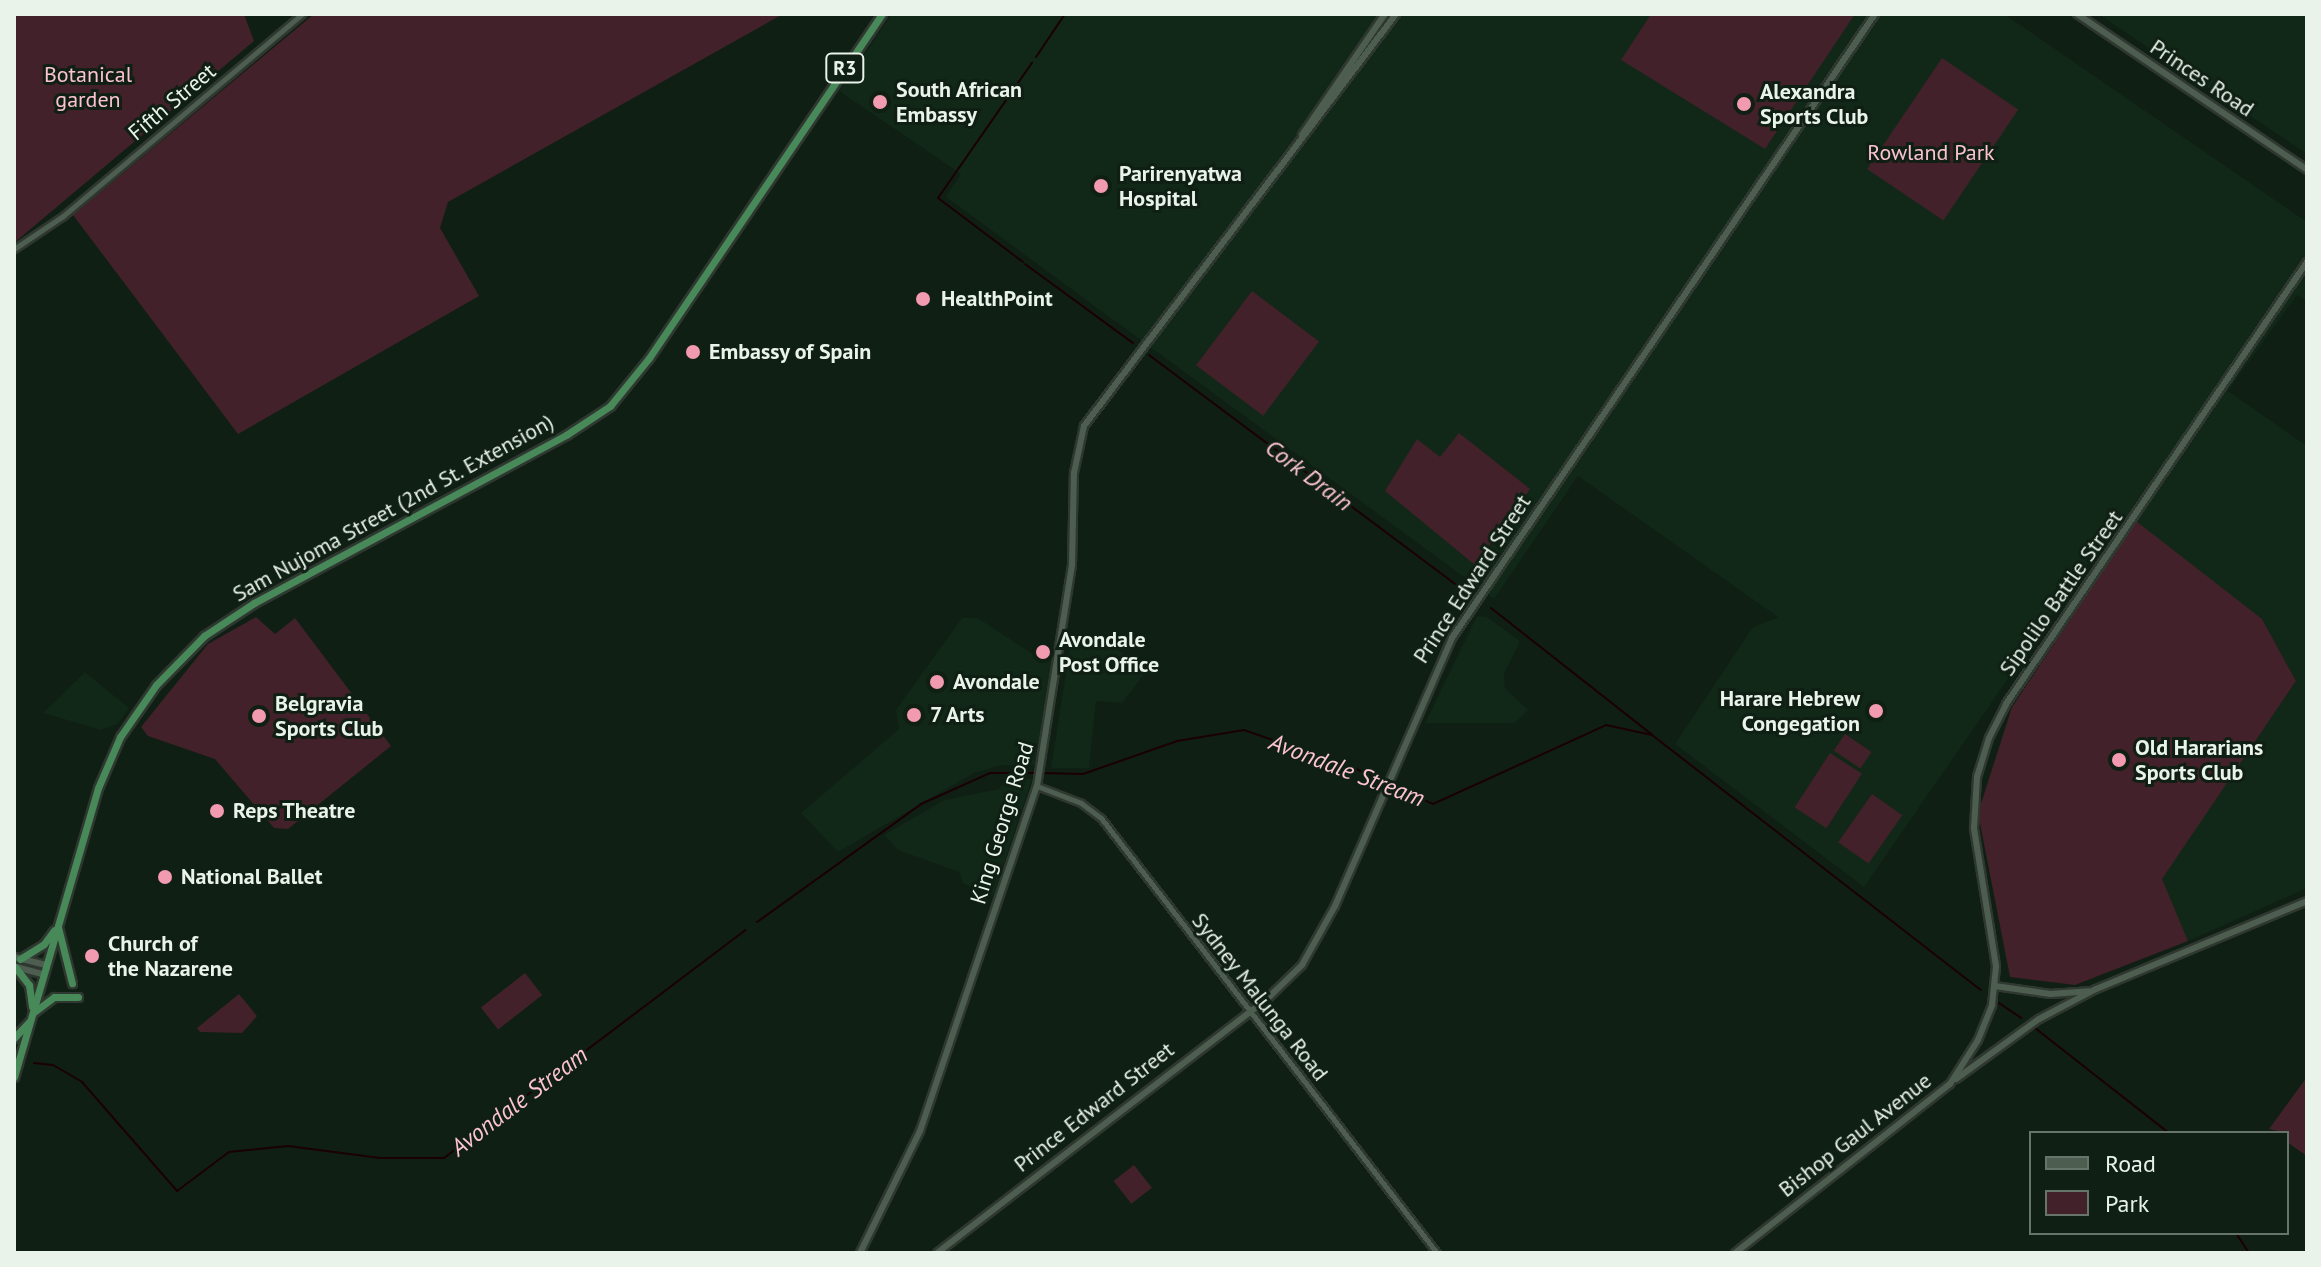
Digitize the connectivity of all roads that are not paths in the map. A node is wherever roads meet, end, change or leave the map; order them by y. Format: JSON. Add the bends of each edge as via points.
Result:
{"nodes":[{"id":1,"x":302,"y":14,"type":"edge"},
{"id":2,"x":882,"y":14,"type":"edge"},
{"id":3,"x":1385,"y":14,"type":"edge"},
{"id":4,"x":1396,"y":14,"type":"edge"},
{"id":5,"x":1875,"y":14,"type":"edge"},
{"id":6,"x":2077,"y":14,"type":"edge"},
{"id":7,"x":1292,"y":152,"type":"junction"},
{"id":8,"x":2307,"y":170,"type":"edge"},
{"id":9,"x":14,"y":249,"type":"edge"},
{"id":10,"x":2307,"y":262,"type":"edge"},
{"id":11,"x":1037,"y":786,"type":"junction"},
{"id":12,"x":2307,"y":901,"type":"edge"},
{"id":13,"x":57,"y":925,"type":"junction"},
{"id":14,"x":17,"y":958,"type":"edge"},
{"id":15,"x":45,"y":965,"type":"junction"},
{"id":16,"x":15,"y":967,"type":"edge"},
{"id":17,"x":43,"y":974,"type":"junction"},
{"id":18,"x":72,"y":983,"type":"dead end"},
{"id":19,"x":1995,"y":986,"type":"junction"},
{"id":20,"x":2096,"y":989,"type":"junction"},
{"id":21,"x":78,"y":997,"type":"dead end"},
{"id":22,"x":1251,"y":1010,"type":"junction"},
{"id":23,"x":31,"y":1018,"type":"junction"},
{"id":24,"x":14,"y":1038,"type":"edge"},
{"id":25,"x":14,"y":1077,"type":"edge"},
{"id":26,"x":1950,"y":1084,"type":"junction"},
{"id":27,"x":860,"y":1252,"type":"edge"},
{"id":28,"x":937,"y":1253,"type":"edge"},
{"id":29,"x":1437,"y":1253,"type":"edge"},
{"id":30,"x":1735,"y":1253,"type":"edge"}],
"edges":[{"from":1,"to":9,"type":"street","name":"Fifth Street","via":[[63,216]]},
{"from":2,"to":13,"type":"highway","name":"Sam Nujoma Street (2nd St. Extension)","number":"R3","via":[[649,358],[610,406],[566,435],[254,603],[174,664],[142,703],[106,769]]},
{"from":3,"to":7,"type":"main road"},
{"from":4,"to":7,"type":"main road"},
{"from":5,"to":22,"type":"main road","name":"Prince Edward Street","via":[[1452,638],[1311,952],[1291,977]]},
{"from":6,"to":8,"type":"main road","name":"Princes Road"},
{"from":7,"to":11,"type":"main road","name":"King George Road","via":[[1095,407],[1080,439],[1072,565]]},
{"from":10,"to":19,"type":"main road","name":"Sipolilo Battle Street","via":[[2006,704],[1989,738],[1977,777],[1974,828],[1995,936]]},
{"from":11,"to":22,"type":"street","name":"Sydney Malunga Road","via":[[1081,803],[1101,818]]},
{"from":11,"to":27,"type":"main road","name":"King George Road","via":[[920,1131]]},
{"from":12,"to":20,"type":"main road"},
{"from":13,"to":14,"type":"highway","via":[[44,944]]},
{"from":13,"to":15,"type":"highway","name":"Sam Nujoma Street (2nd St. Extension)","number":"R3"},
{"from":13,"to":18,"type":"highway"},
{"from":14,"to":15,"type":"main road"},
{"from":15,"to":17,"type":"highway","name":"Sam Nujoma Street (2nd St. Extension)","number":"R3"},
{"from":16,"to":17,"type":"main road"},
{"from":16,"to":23,"type":"highway","via":[[31,991]]},
{"from":17,"to":23,"type":"highway","name":"Sam Nujoma Street (2nd St. Extension)","number":"R3"},
{"from":19,"to":20,"type":"main road","via":[[2060,994]]},
{"from":19,"to":26,"type":"main road","name":"Bishop Gaul Avenue","via":[[1987,1022]]},
{"from":20,"to":26,"type":"main road","via":[[2039,1019]]},
{"from":21,"to":23,"type":"highway","via":[[54,997]]},
{"from":22,"to":28,"type":"main road","name":"Prince Edward Street"},
{"from":22,"to":29,"type":"street","name":"Sydney Malunga Road"},
{"from":23,"to":24,"type":"highway"},
{"from":23,"to":25,"type":"highway","name":"Sam Nujoma Street (2nd St. Extension)","number":"R3"},
{"from":26,"to":30,"type":"main road","name":"Bishop Gaul Avenue"}]}
